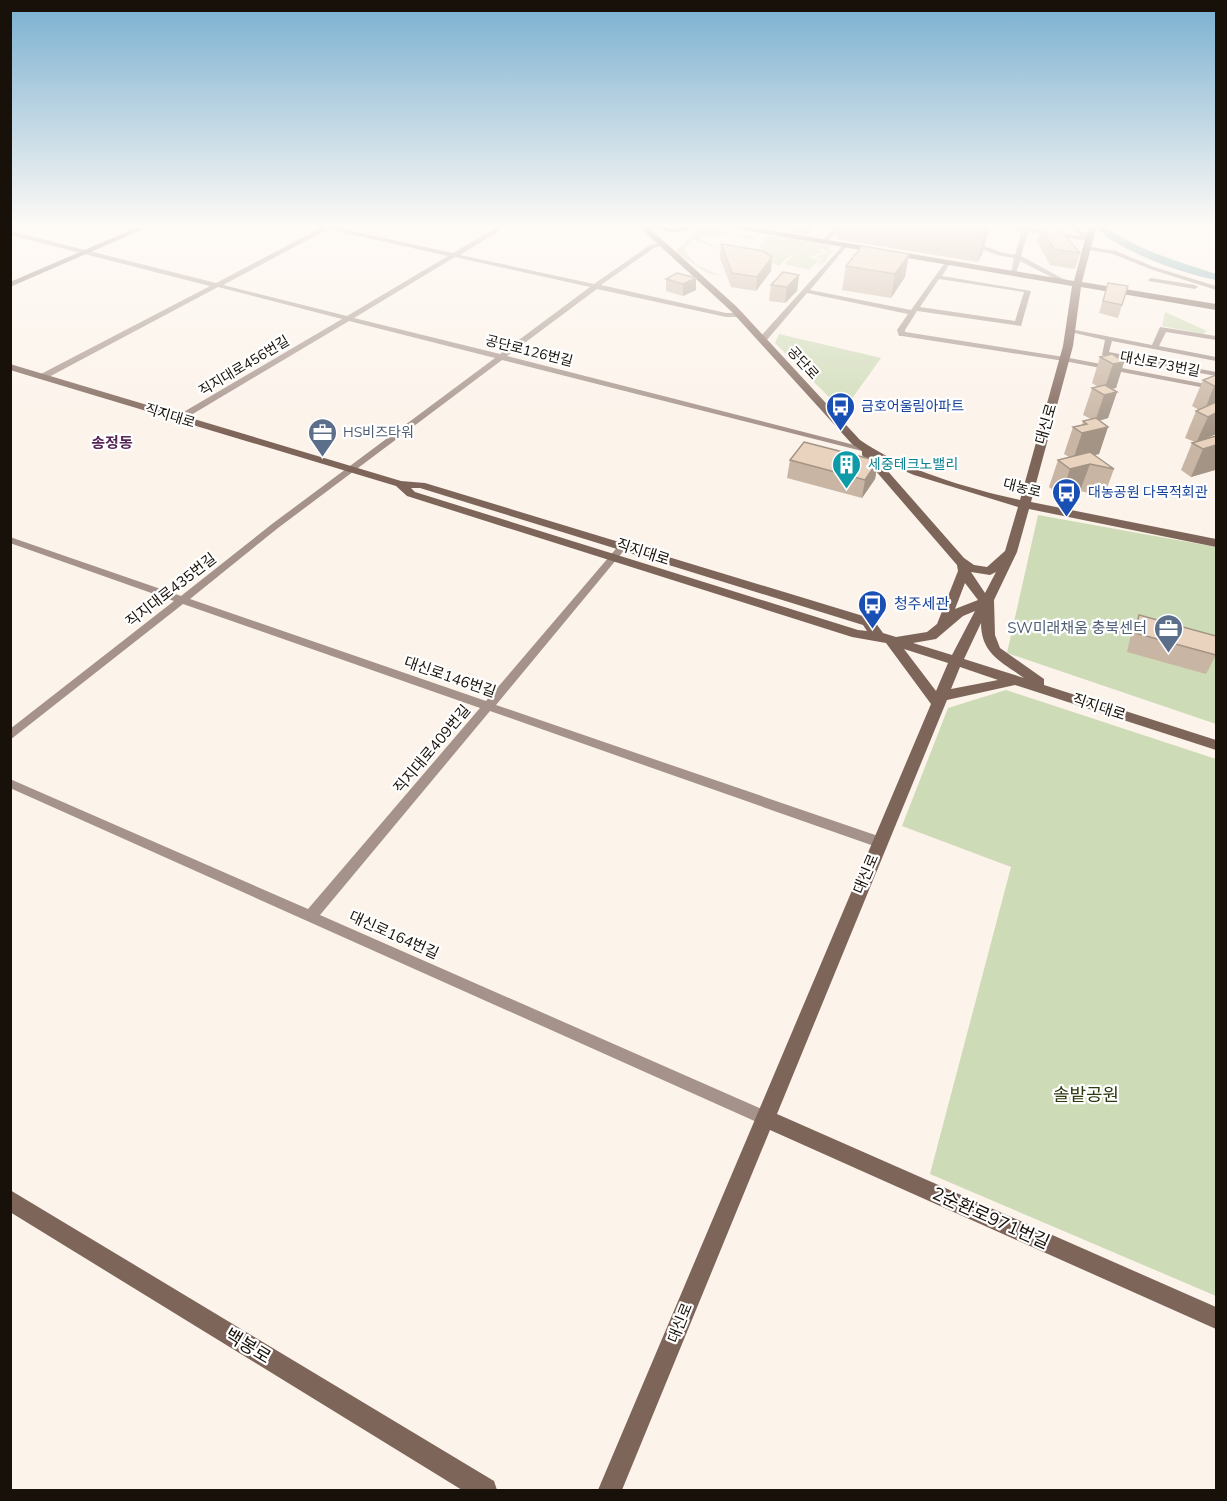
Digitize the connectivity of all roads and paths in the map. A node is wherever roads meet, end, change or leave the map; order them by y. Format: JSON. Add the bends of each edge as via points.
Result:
{"nodes":[{"id":1,"x":200,"y":294,"type":"edge"},
{"id":2,"x":253,"y":294,"type":"edge"},
{"id":3,"x":389,"y":294,"type":"edge"},
{"id":4,"x":586,"y":294,"type":"edge"},
{"id":5,"x":633,"y":294,"type":"edge"},
{"id":6,"x":717,"y":294,"type":"edge"},
{"id":7,"x":802,"y":294,"type":"edge"},
{"id":8,"x":822,"y":294,"type":"edge"},
{"id":9,"x":926,"y":294,"type":"edge"},
{"id":10,"x":1027,"y":294,"type":"edge"},
{"id":11,"x":1076,"y":294,"type":"edge"},
{"id":12,"x":1137,"y":294,"type":"edge"},
{"id":13,"x":1149,"y":296,"type":"joint"},
{"id":14,"x":1216,"y":307,"type":"edge"},
{"id":15,"x":914,"y":311,"type":"junction"},
{"id":16,"x":740,"y":315,"type":"junction"},
{"id":17,"x":348,"y":318,"type":"junction"},
{"id":18,"x":1070,"y":331,"type":"junction"},
{"id":19,"x":1216,"y":331,"type":"edge"},
{"id":20,"x":1206,"y":336,"type":"junction"},
{"id":21,"x":1216,"y":338,"type":"edge"},
{"id":22,"x":763,"y":339,"type":"junction"},
{"id":23,"x":1109,"y":339,"type":"junction"},
{"id":24,"x":1155,"y":347,"type":"junction"},
{"id":25,"x":1199,"y":356,"type":"junction"},
{"id":26,"x":500,"y":357,"type":"junction"},
{"id":27,"x":1064,"y":359,"type":"junction"},
{"id":28,"x":1216,"y":359,"type":"edge"},
{"id":29,"x":10,"y":367,"type":"edge"},
{"id":30,"x":1195,"y":370,"type":"junction"},
{"id":31,"x":1216,"y":374,"type":"edge"},
{"id":32,"x":42,"y":376,"type":"junction"},
{"id":33,"x":1190,"y":383,"type":"junction"},
{"id":34,"x":1216,"y":388,"type":"edge"},
{"id":35,"x":178,"y":419,"type":"junction"},
{"id":36,"x":862,"y":448,"type":"junction"},
{"id":37,"x":351,"y":470,"type":"junction"},
{"id":38,"x":926,"y":476,"type":"junction"},
{"id":39,"x":400,"y":484,"type":"junction"},
{"id":40,"x":897,"y":488,"type":"junction"},
{"id":41,"x":1023,"y":504,"type":"junction"},
{"id":42,"x":10,"y":540,"type":"edge"},
{"id":43,"x":1216,"y":543,"type":"edge"},
{"id":44,"x":623,"y":546,"type":"junction"},
{"id":45,"x":1011,"y":552,"type":"junction"},
{"id":46,"x":614,"y":557,"type":"junction"},
{"id":47,"x":962,"y":566,"type":"junction"},
{"id":48,"x":183,"y":600,"type":"junction"},
{"id":49,"x":988,"y":602,"type":"junction"},
{"id":50,"x":940,"y":630,"type":"junction"},
{"id":51,"x":885,"y":638,"type":"junction"},
{"id":52,"x":956,"y":661,"type":"junction"},
{"id":53,"x":1017,"y":681,"type":"junction"},
{"id":54,"x":1059,"y":694,"type":"junction"},
{"id":55,"x":939,"y":700,"type":"junction"},
{"id":56,"x":487,"y":706,"type":"junction"},
{"id":57,"x":10,"y":736,"type":"edge"},
{"id":58,"x":1216,"y":745,"type":"edge"},
{"id":59,"x":10,"y":783,"type":"edge"},
{"id":60,"x":879,"y":842,"type":"junction"},
{"id":61,"x":311,"y":916,"type":"junction"},
{"id":62,"x":765,"y":1118,"type":"junction"},
{"id":63,"x":10,"y":1200,"type":"edge"},
{"id":64,"x":1216,"y":1318,"type":"edge"},
{"id":65,"x":485,"y":1491,"type":"edge"},
{"id":66,"x":610,"y":1491,"type":"edge"}],
"edges":[{"from":1,"to":32,"type":"street"},
{"from":2,"to":17,"type":"street","name":"공단로126번길"},
{"from":3,"to":17,"type":"street","name":"직지대로456번길"},
{"from":4,"to":26,"type":"street","name":"직지대로435번길"},
{"from":5,"to":16,"type":"street"},
{"from":6,"to":16,"type":"street","name":"공단로"},
{"from":7,"to":22,"type":"street"},
{"from":8,"to":15,"type":"street"},
{"from":9,"to":15,"type":"street"},
{"from":10,"to":15,"type":"street","via":[[1018,324]]},
{"from":11,"to":18,"type":"street","name":"대신로"},
{"from":12,"to":13,"type":"street"},
{"from":13,"to":14,"type":"street"},
{"from":15,"to":27,"type":"street","name":"대신로73번길","via":[[902,333]]},
{"from":16,"to":22,"type":"street","name":"공단로"},
{"from":17,"to":26,"type":"street","name":"공단로126번길"},
{"from":17,"to":35,"type":"street","name":"직지대로456번길"},
{"from":18,"to":23,"type":"street"},
{"from":18,"to":27,"type":"street","name":"대신로"},
{"from":19,"to":20,"type":"street"},
{"from":20,"to":21,"type":"street"},
{"from":20,"to":24,"type":"street","via":[[1163,329]]},
{"from":22,"to":36,"type":"street","name":"공단로"},
{"from":23,"to":24,"type":"street"},
{"from":23,"to":30,"type":"street","via":[[1105,353]]},
{"from":24,"to":25,"type":"street"},
{"from":25,"to":28,"type":"street"},
{"from":25,"to":30,"type":"street"},
{"from":26,"to":36,"type":"street","name":"공단로126번길"},
{"from":26,"to":37,"type":"street","name":"직지대로435번길"},
{"from":27,"to":33,"type":"street","name":"대신로73번길"},
{"from":27,"to":41,"type":"street","name":"대신로"},
{"from":29,"to":32,"type":"street","name":"직지대로"},
{"from":30,"to":31,"type":"street"},
{"from":30,"to":33,"type":"street"},
{"from":32,"to":35,"type":"street","name":"직지대로"},
{"from":33,"to":34,"type":"street","name":"대신로73번길"},
{"from":35,"to":37,"type":"street","name":"직지대로"},
{"from":36,"to":38,"type":"street","name":"대농로"},
{"from":36,"to":40,"type":"street","name":"공단로"},
{"from":37,"to":39,"type":"street","name":"직지대로"},
{"from":37,"to":48,"type":"street","name":"직지대로435번길"},
{"from":38,"to":40,"type":"street","via":[[907,474],[901,477]]},
{"from":38,"to":41,"type":"street","name":"대농로"},
{"from":39,"to":44,"type":"street","name":"직지대로","via":[[421,485]]},
{"from":39,"to":46,"type":"street","name":"직지대로","via":[[411,494]]},
{"from":40,"to":47,"type":"street","name":"공단로"},
{"from":41,"to":43,"type":"street","name":"대농로"},
{"from":41,"to":45,"type":"street","name":"대신로"},
{"from":42,"to":48,"type":"street","name":"대신로146번길"},
{"from":44,"to":46,"type":"street","name":"직지대로409번길"},
{"from":44,"to":51,"type":"street","name":"직지대로","via":[[868,622]]},
{"from":45,"to":47,"type":"street","via":[[990,571]]},
{"from":45,"to":49,"type":"street","name":"대신로"},
{"from":46,"to":51,"type":"street","name":"직지대로","via":[[857,634]]},
{"from":46,"to":56,"type":"street","name":"직지대로409번길"},
{"from":47,"to":49,"type":"street","name":"공단로","via":[[978,594]]},
{"from":47,"to":50,"type":"street"},
{"from":48,"to":56,"type":"street","name":"대신로146번길"},
{"from":48,"to":57,"type":"street","name":"직지대로435번길"},
{"from":49,"to":50,"type":"street","via":[[958,613]]},
{"from":49,"to":52,"type":"street","name":"대신로"},
{"from":49,"to":54,"type":"street","via":[[988,635],[994,650]]},
{"from":50,"to":51,"type":"street","via":[[924,638]]},
{"from":51,"to":52,"type":"street","name":"직지대로"},
{"from":51,"to":55,"type":"street"},
{"from":52,"to":53,"type":"street","name":"직지대로"},
{"from":52,"to":55,"type":"street","name":"대신로"},
{"from":53,"to":54,"type":"street","name":"직지대로"},
{"from":53,"to":55,"type":"street"},
{"from":54,"to":58,"type":"street","name":"직지대로"},
{"from":55,"to":60,"type":"street","name":"대신로"},
{"from":56,"to":60,"type":"street","name":"대신로146번길"},
{"from":56,"to":61,"type":"street","name":"직지대로409번길"},
{"from":59,"to":61,"type":"street","name":"대신로164번길"},
{"from":60,"to":62,"type":"street","name":"대신로"},
{"from":61,"to":62,"type":"street","name":"대신로164번길"},
{"from":62,"to":64,"type":"street","name":"2순환로971번길"},
{"from":62,"to":66,"type":"street","name":"대신로"},
{"from":63,"to":65,"type":"street","name":"백봉로"}]}
